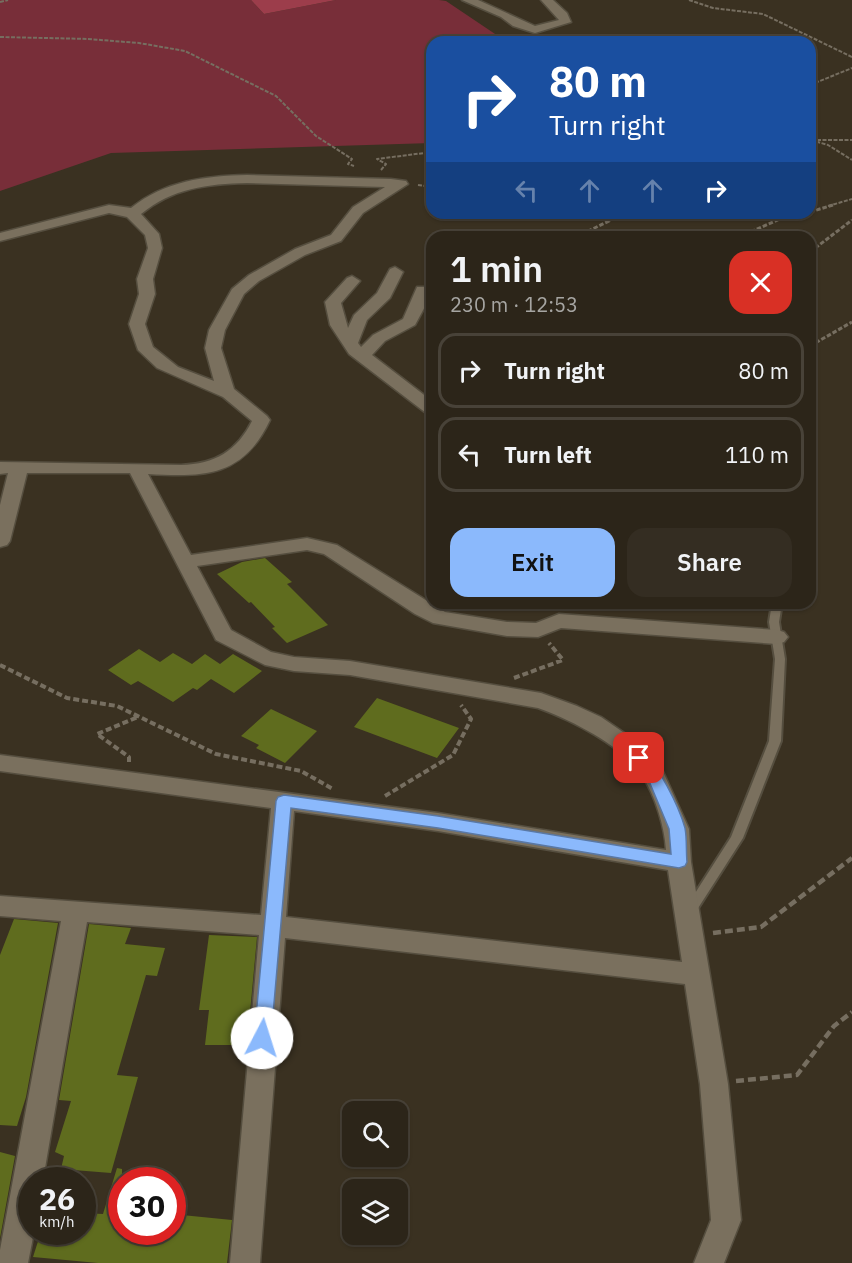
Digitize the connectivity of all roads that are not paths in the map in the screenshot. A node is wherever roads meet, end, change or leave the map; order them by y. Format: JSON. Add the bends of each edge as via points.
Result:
{"nodes":[{"id":1,"x":468,"y":0,"type":"edge"},
{"id":2,"x":546,"y":0,"type":"edge"},
{"id":3,"x":132,"y":214,"type":"junction"},
{"id":4,"x":0,"y":237,"type":"edge"},
{"id":5,"x":395,"y":272,"type":"dead end"},
{"id":6,"x":352,"y":281,"type":"dead end"},
{"id":7,"x":423,"y":290,"type":"dead end"},
{"id":8,"x":356,"y":349,"type":"junction"},
{"id":9,"x":226,"y":392,"type":"junction"},
{"id":10,"x":426,"y":404,"type":"edge"},
{"id":11,"x":9,"y":468,"type":"edge"},
{"id":12,"x":136,"y":468,"type":"junction"},
{"id":13,"x":0,"y":541,"type":"edge"},
{"id":14,"x":184,"y":562,"type":"junction"},
{"id":15,"x":426,"y":603,"type":"edge"},
{"id":16,"x":436,"y":609,"type":"edge"},
{"id":17,"x":776,"y":609,"type":"edge"},
{"id":18,"x":565,"y":612,"type":"edge"},
{"id":19,"x":777,"y":637,"type":"junction"},
{"id":20,"x":0,"y":763,"type":"edge"},
{"id":21,"x":284,"y":801,"type":"junction"},
{"id":22,"x":679,"y":862,"type":"junction"},
{"id":23,"x":0,"y":906,"type":"edge"},
{"id":24,"x":76,"y":911,"type":"junction"},
{"id":25,"x":689,"y":925,"type":"junction"},
{"id":26,"x":272,"y":926,"type":"junction"},
{"id":27,"x":698,"y":975,"type":"junction"},
{"id":28,"x":13,"y":1263,"type":"edge"},
{"id":29,"x":244,"y":1263,"type":"edge"},
{"id":30,"x":709,"y":1263,"type":"edge"}],
"edges":[{"from":1,"to":2,"type":"street","via":[[535,30],[565,22],[563,15]]},
{"from":3,"to":4,"type":"street","via":[[109,209]]},
{"from":3,"to":9,"type":"street","via":[[152,234],[155,248],[137,324],[144,347],[172,370]]},
{"from":3,"to":9,"type":"street","via":[[144,202],[168,190],[201,182],[401,184],[357,210],[336,238],[300,252],[237,292],[217,330],[213,348]]},
{"from":5,"to":8,"type":"street","via":[[384,295],[360,318]]},
{"from":6,"to":8,"type":"street","via":[[333,302],[338,325]]},
{"from":7,"to":8,"type":"street","via":[[409,322]]},
{"from":8,"to":10,"type":"street"},
{"from":9,"to":12,"type":"street","via":[[261,420],[252,439],[235,456],[210,468]]},
{"from":11,"to":12,"type":"street"},
{"from":11,"to":13,"type":"street"},
{"from":12,"to":14,"type":"street"},
{"from":14,"to":15,"type":"street","via":[[307,544],[330,549]]},
{"from":14,"to":22,"type":"street","via":[[222,635],[265,658],[350,668],[541,701],[569,711],[626,745],[652,771],[677,829]]},
{"from":16,"to":18,"type":"street","via":[[440,618],[538,630]]},
{"from":17,"to":19,"type":"lane"},
{"from":18,"to":19,"type":"street"},
{"from":19,"to":25,"type":"lane","via":[[780,659],[775,741],[737,838]]},
{"from":20,"to":21,"type":"street"},
{"from":21,"to":22,"type":"street"},
{"from":21,"to":26,"type":"street"},
{"from":22,"to":25,"type":"street"},
{"from":23,"to":24,"type":"street"},
{"from":24,"to":26,"type":"street"},
{"from":24,"to":28,"type":"street"},
{"from":25,"to":27,"type":"street"},
{"from":26,"to":27,"type":"street"},
{"from":26,"to":29,"type":"street"},
{"from":27,"to":30,"type":"street","via":[[714,1084],[726,1220]]}]}
